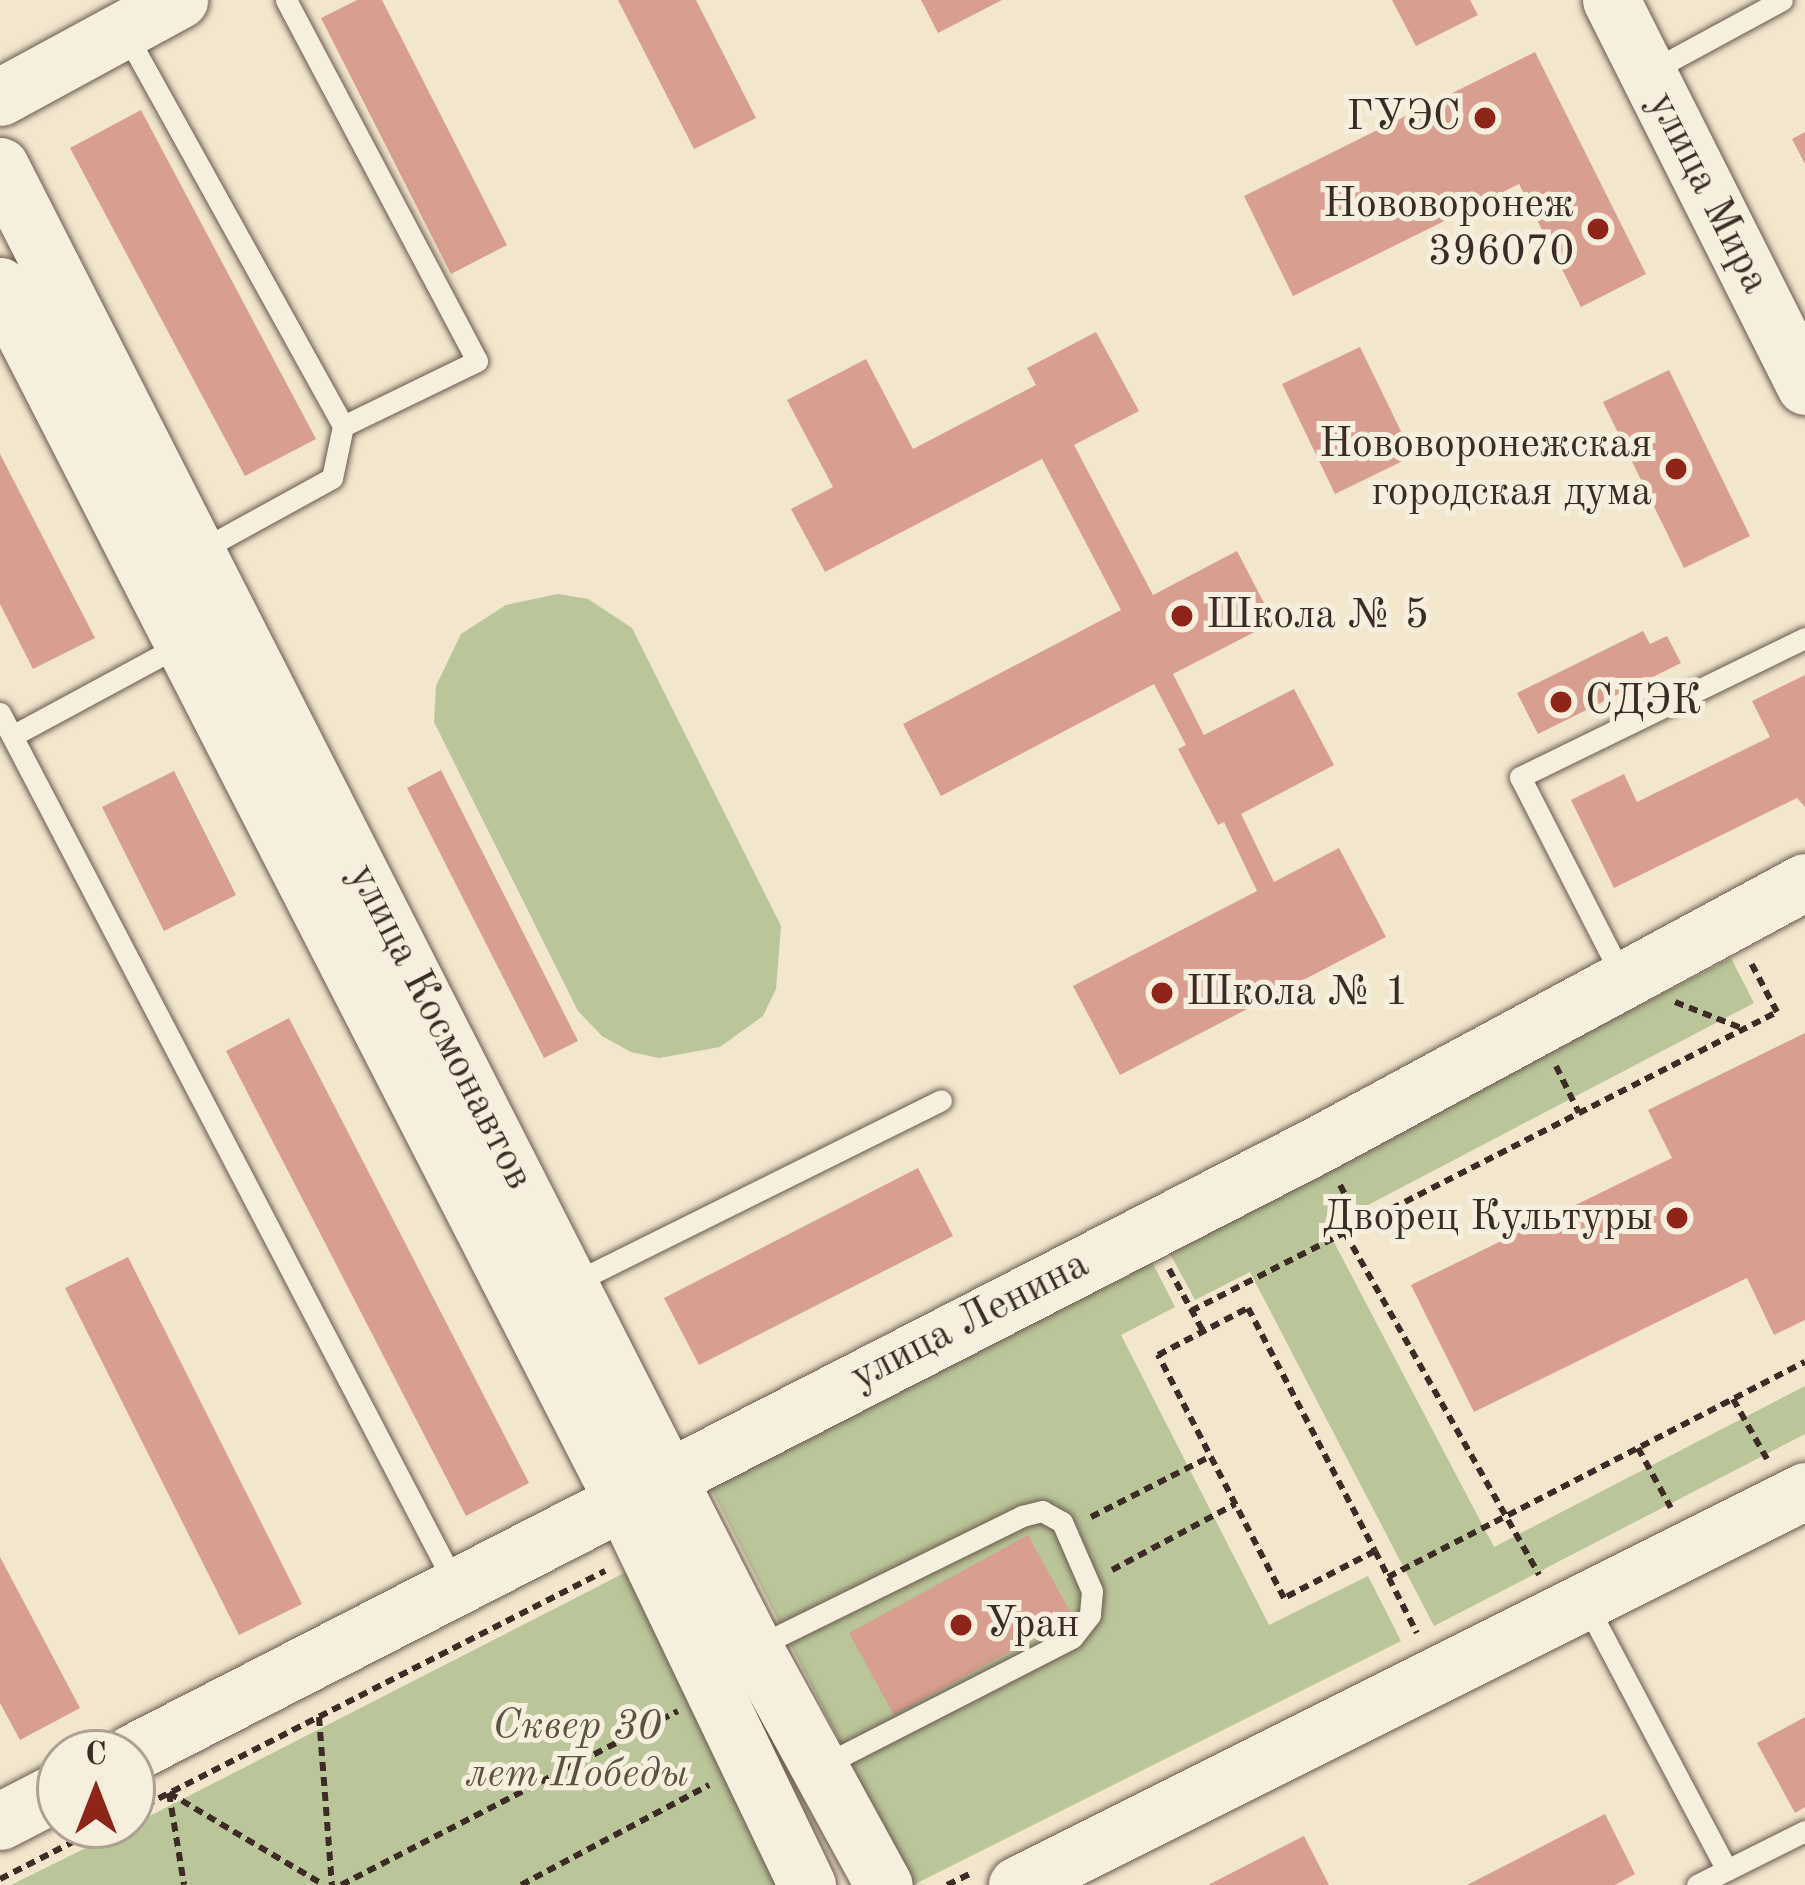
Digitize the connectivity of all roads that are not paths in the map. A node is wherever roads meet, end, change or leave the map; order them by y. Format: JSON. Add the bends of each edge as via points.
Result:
{"nodes":[{"id":1,"x":179,"y":0,"type":"edge"},
{"id":2,"x":286,"y":0,"type":"edge"},
{"id":3,"x":1610,"y":0,"type":"edge"},
{"id":4,"x":1783,"y":0,"type":"edge"},
{"id":5,"x":123,"y":28,"type":"junction"},
{"id":6,"x":1647,"y":73,"type":"junction"},
{"id":7,"x":0,"y":97,"type":"edge"},
{"id":8,"x":0,"y":166,"type":"edge"},
{"id":9,"x":0,"y":286,"type":"edge"},
{"id":10,"x":1805,"y":386,"type":"edge"},
{"id":11,"x":344,"y":426,"type":"junction"},
{"id":12,"x":199,"y":551,"type":"junction"},
{"id":13,"x":1805,"y":638,"type":"edge"},
{"id":14,"x":183,"y":644,"type":"junction"},
{"id":15,"x":0,"y":713,"type":"edge"},
{"id":16,"x":12,"y":736,"type":"junction"},
{"id":17,"x":1805,"y":882,"type":"edge"},
{"id":18,"x":1644,"y":988,"type":"junction"},
{"id":19,"x":940,"y":1100,"type":"dead end"},
{"id":20,"x":570,"y":1284,"type":"junction"},
{"id":21,"x":1789,"y":1479,"type":"edge"},
{"id":22,"x":646,"y":1488,"type":"junction"},
{"id":23,"x":456,"y":1586,"type":"junction"},
{"id":24,"x":1564,"y":1593,"type":"junction"},
{"id":25,"x":754,"y":1648,"type":"junction"},
{"id":26,"x":156,"y":1769,"type":"edge"},
{"id":27,"x":817,"y":1769,"type":"junction"},
{"id":28,"x":36,"y":1802,"type":"edge"},
{"id":29,"x":0,"y":1821,"type":"edge"},
{"id":30,"x":1805,"y":1831,"type":"edge"},
{"id":31,"x":1727,"y":1870,"type":"junction"},
{"id":32,"x":806,"y":1885,"type":"edge"},
{"id":33,"x":884,"y":1885,"type":"edge"},
{"id":34,"x":1017,"y":1885,"type":"edge"},
{"id":35,"x":1697,"y":1885,"type":"edge"}],
"edges":[{"from":1,"to":5,"type":"street"},
{"from":2,"to":11,"type":"lane","via":[[478,361]]},
{"from":3,"to":6,"type":"street","name":"улица Мира"},
{"from":4,"to":6,"type":"lane"},
{"from":5,"to":7,"type":"street"},
{"from":5,"to":11,"type":"lane"},
{"from":6,"to":10,"type":"street","name":"улица Мира"},
{"from":8,"to":12,"type":"street","name":"улица Космонавтов"},
{"from":9,"to":14,"type":"street","name":"улица Космонавтов"},
{"from":11,"to":12,"type":"lane","via":[[332,478]]},
{"from":12,"to":20,"type":"street","name":"улица Космонавтов"},
{"from":13,"to":18,"type":"lane","via":[[1520,777]]},
{"from":14,"to":16,"type":"lane"},
{"from":14,"to":22,"type":"street","name":"улица Космонавтов"},
{"from":15,"to":16,"type":"lane"},
{"from":16,"to":23,"type":"lane"},
{"from":17,"to":18,"type":"street","name":"улица Ленина"},
{"from":18,"to":22,"type":"street","name":"улица Ленина","via":[[1319,1144]]},
{"from":19,"to":20,"type":"lane"},
{"from":20,"to":22,"type":"street","name":"улица Космонавтов"},
{"from":21,"to":24,"type":"street"},
{"from":22,"to":23,"type":"street","name":"улица Ленина"},
{"from":22,"to":25,"type":"street","name":"улица Космонавтов"},
{"from":22,"to":32,"type":"street","name":"улица Космонавтов"},
{"from":23,"to":26,"type":"street","name":"улица Ленина"},
{"from":24,"to":31,"type":"lane"},
{"from":24,"to":34,"type":"street"},
{"from":25,"to":27,"type":"street","name":"улица Космонавтов"},
{"from":25,"to":27,"type":"lane","via":[[1022,1516],[1042,1511],[1062,1522],[1092,1591],[1090,1615],[1072,1638]]},
{"from":27,"to":33,"type":"street","name":"улица Космонавтов"},
{"from":28,"to":29,"type":"street"},
{"from":30,"to":31,"type":"lane"},
{"from":31,"to":35,"type":"lane"}]}
